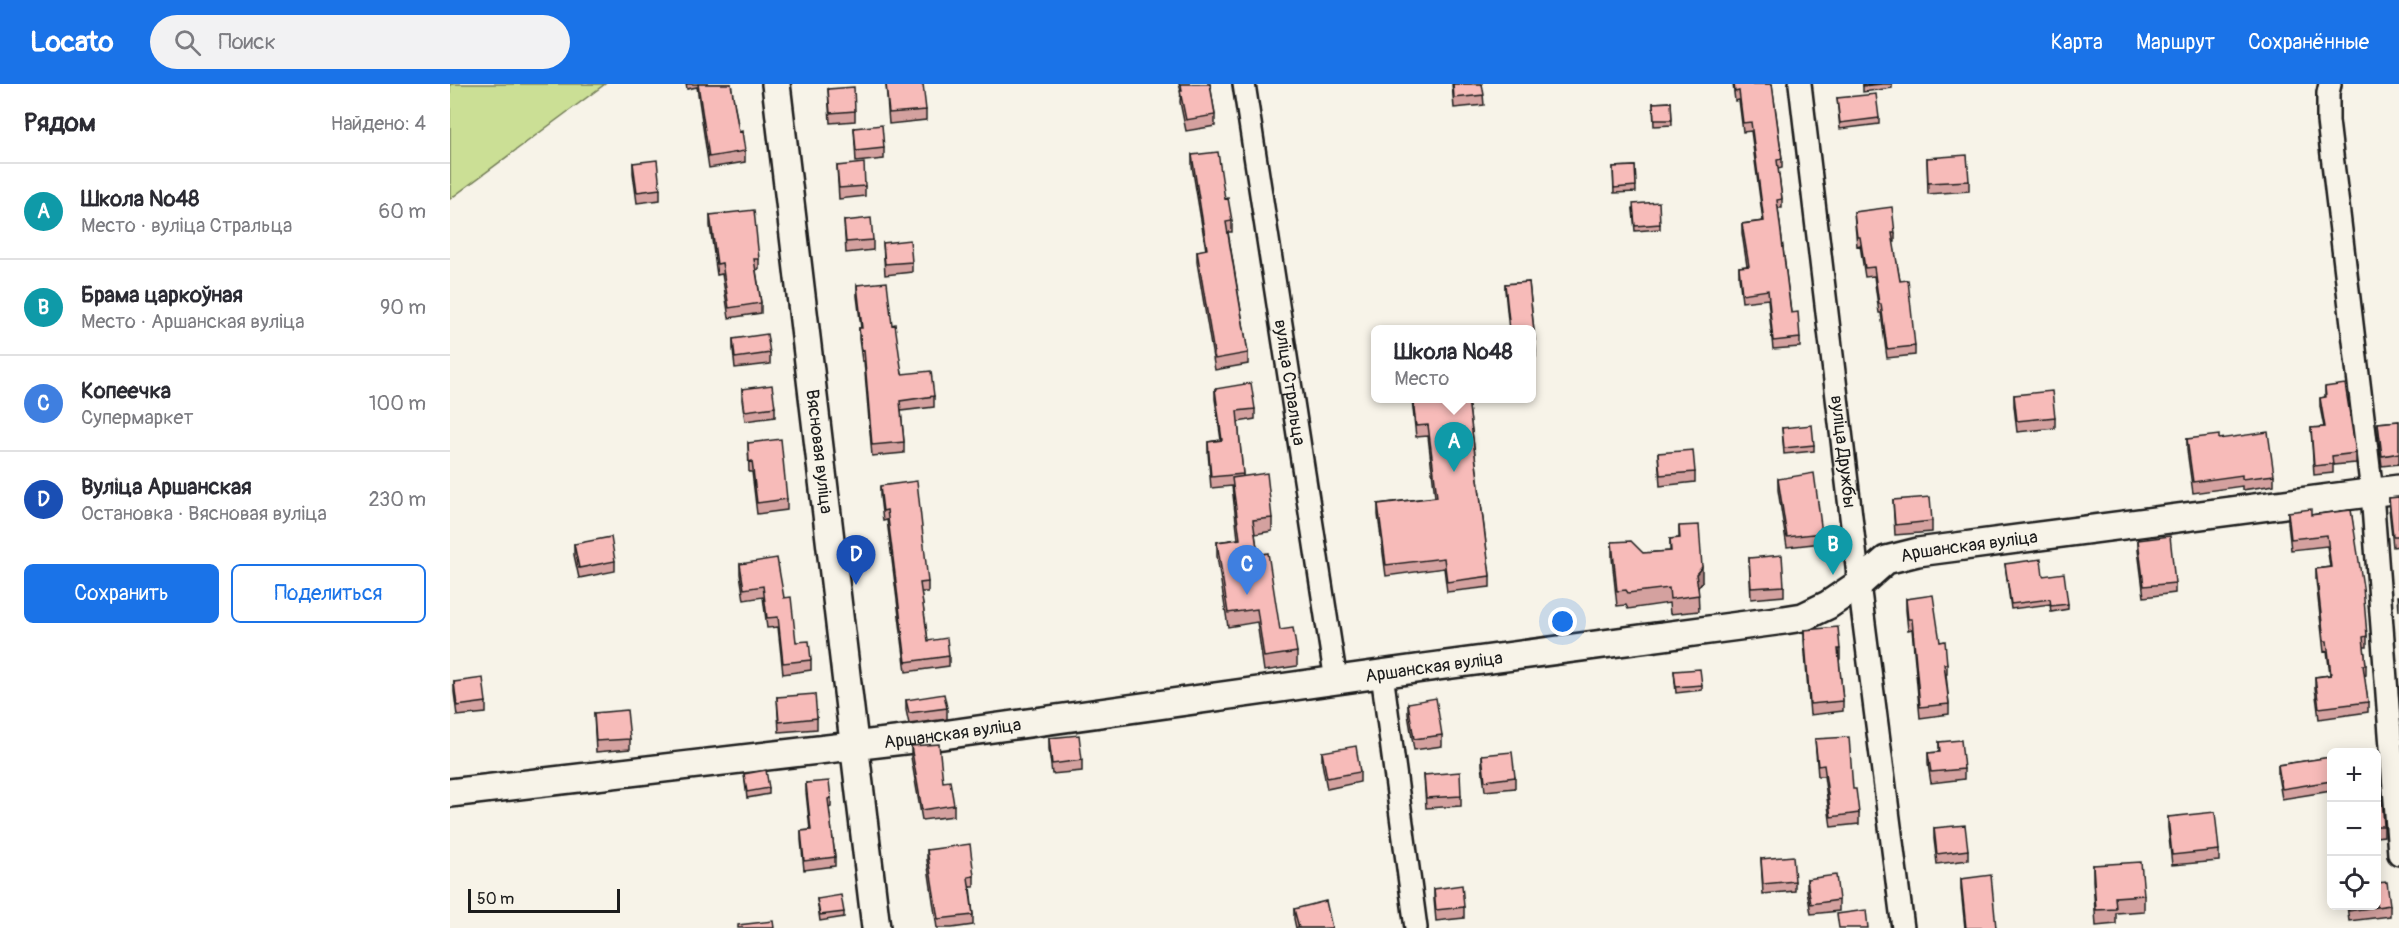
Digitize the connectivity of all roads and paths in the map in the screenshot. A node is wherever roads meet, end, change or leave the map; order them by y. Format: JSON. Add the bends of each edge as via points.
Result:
{"nodes":[{"id":1,"x":776,"y":84,"type":"edge"},
{"id":2,"x":1244,"y":84,"type":"edge"},
{"id":3,"x":1800,"y":84,"type":"edge"},
{"id":4,"x":2330,"y":84,"type":"edge"},
{"id":5,"x":2399,"y":489,"type":"edge"},
{"id":6,"x":2372,"y":493,"type":"junction"},
{"id":7,"x":1859,"y":584,"type":"junction"},
{"id":8,"x":1382,"y":674,"type":"junction"},
{"id":9,"x":1336,"y":681,"type":"junction"},
{"id":10,"x":854,"y":744,"type":"junction"},
{"id":11,"x":450,"y":793,"type":"edge"},
{"id":12,"x":2399,"y":854,"type":"edge"},
{"id":13,"x":876,"y":928,"type":"edge"},
{"id":14,"x":1416,"y":928,"type":"edge"},
{"id":15,"x":1904,"y":928,"type":"edge"}],
"edges":[{"from":1,"to":10,"type":"street","name":"Вясновая вуліца"},
{"from":2,"to":9,"type":"street","name":"вуліца Стральца"},
{"from":3,"to":7,"type":"street","name":"вуліца Дружбы"},
{"from":4,"to":6,"type":"street","via":[[2328,121]]},
{"from":5,"to":6,"type":"street","name":"Аршанская вуліца"},
{"from":6,"to":7,"type":"street","name":"Аршанская вуліца","via":[[1918,552],[1886,560]]},
{"from":6,"to":12,"type":"street"},
{"from":7,"to":8,"type":"street","name":"Аршанская вуліца","via":[[1803,617]]},
{"from":7,"to":15,"type":"street","name":"вуліца Дружбы"},
{"from":8,"to":9,"type":"street","name":"Аршанская вуліца"},
{"from":8,"to":14,"type":"street"},
{"from":9,"to":10,"type":"street","name":"Аршанская вуліца"},
{"from":10,"to":11,"type":"street","name":"Аршанская вуліца"},
{"from":10,"to":13,"type":"street","name":"Вясновая вуліца"}]}
